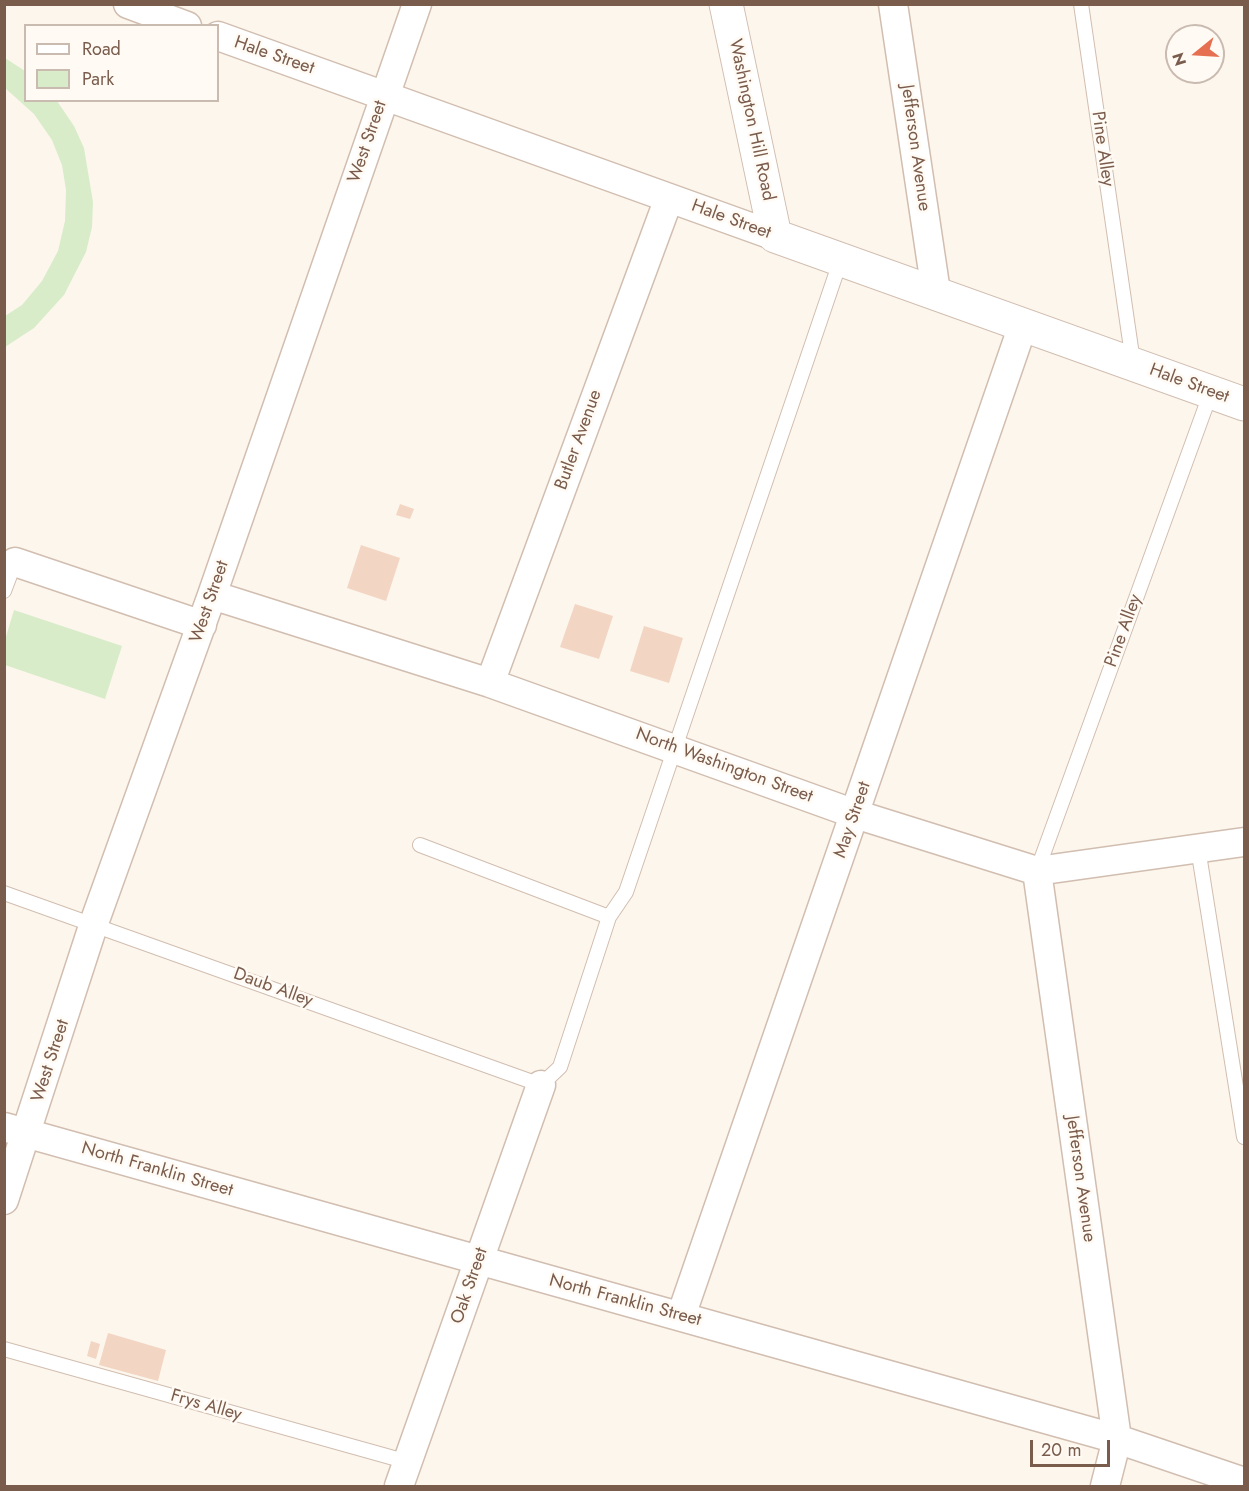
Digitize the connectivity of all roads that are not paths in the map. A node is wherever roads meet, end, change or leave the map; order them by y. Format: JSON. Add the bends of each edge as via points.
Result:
{"nodes":[{"id":1,"x":128,"y":4,"type":"edge"},
{"id":2,"x":417,"y":4,"type":"edge"},
{"id":3,"x":726,"y":4,"type":"edge"},
{"id":4,"x":893,"y":4,"type":"edge"},
{"id":5,"x":1081,"y":4,"type":"edge"},
{"id":6,"x":182,"y":24,"type":"edge"},
{"id":7,"x":219,"y":36,"type":"edge"},
{"id":8,"x":385,"y":94,"type":"junction"},
{"id":9,"x":669,"y":198,"type":"junction"},
{"id":10,"x":775,"y":236,"type":"junction"},
{"id":11,"x":841,"y":259,"type":"junction"},
{"id":12,"x":936,"y":292,"type":"junction"},
{"id":13,"x":1023,"y":325,"type":"junction"},
{"id":14,"x":1134,"y":364,"type":"junction"},
{"id":15,"x":1211,"y":392,"type":"junction"},
{"id":16,"x":1245,"y":404,"type":"edge"},
{"id":17,"x":15,"y":562,"type":"joint"},
{"id":18,"x":4,"y":591,"type":"edge"},
{"id":19,"x":212,"y":595,"type":"junction"},
{"id":20,"x":202,"y":625,"type":"junction"},
{"id":21,"x":490,"y":683,"type":"junction"},
{"id":22,"x":675,"y":748,"type":"junction"},
{"id":23,"x":855,"y":814,"type":"junction"},
{"id":24,"x":1245,"y":842,"type":"edge"},
{"id":25,"x":420,"y":845,"type":"dead end"},
{"id":26,"x":1198,"y":848,"type":"junction"},
{"id":27,"x":1037,"y":871,"type":"junction"},
{"id":28,"x":4,"y":893,"type":"edge"},
{"id":29,"x":609,"y":917,"type":"junction"},
{"id":30,"x":94,"y":923,"type":"junction"},
{"id":31,"x":541,"y":1085,"type":"junction"},
{"id":32,"x":16,"y":1130,"type":"edge"},
{"id":33,"x":1245,"y":1137,"type":"edge"},
{"id":34,"x":4,"y":1200,"type":"edge"},
{"id":35,"x":479,"y":1262,"type":"junction"},
{"id":36,"x":681,"y":1316,"type":"junction"},
{"id":37,"x":4,"y":1349,"type":"edge"},
{"id":38,"x":1117,"y":1439,"type":"junction"},
{"id":39,"x":404,"y":1474,"type":"edge"},
{"id":40,"x":1245,"y":1482,"type":"edge"},
{"id":41,"x":1105,"y":1486,"type":"edge"}],
"edges":[{"from":1,"to":6,"type":"street"},
{"from":2,"to":8,"type":"street","name":"West Street"},
{"from":3,"to":10,"type":"street","name":"Washington Hill Road"},
{"from":4,"to":12,"type":"street","name":"Jefferson Avenue"},
{"from":5,"to":14,"type":"lane","name":"Pine Alley"},
{"from":7,"to":8,"type":"street","name":"Hale Street"},
{"from":8,"to":9,"type":"street","name":"Hale Street"},
{"from":8,"to":19,"type":"street","name":"West Street"},
{"from":9,"to":10,"type":"street","name":"Hale Street"},
{"from":9,"to":21,"type":"street","name":"Butler Avenue"},
{"from":10,"to":11,"type":"street","name":"Hale Street"},
{"from":11,"to":12,"type":"street","name":"Hale Street"},
{"from":11,"to":22,"type":"lane"},
{"from":12,"to":13,"type":"street","name":"Hale Street"},
{"from":13,"to":14,"type":"street","name":"Hale Street"},
{"from":13,"to":23,"type":"street","name":"May Street"},
{"from":14,"to":15,"type":"street","name":"Hale Street"},
{"from":15,"to":16,"type":"street","name":"Hale Street"},
{"from":15,"to":27,"type":"lane","name":"Pine Alley"},
{"from":17,"to":18,"type":"lane"},
{"from":17,"to":20,"type":"street"},
{"from":19,"to":20,"type":"street","name":"West Street"},
{"from":19,"to":21,"type":"street","name":"North Washington Street"},
{"from":20,"to":30,"type":"street","name":"West Street"},
{"from":21,"to":22,"type":"street","name":"North Washington Street"},
{"from":22,"to":23,"type":"street","name":"North Washington Street"},
{"from":22,"to":29,"type":"lane","via":[[626,892]]},
{"from":23,"to":27,"type":"street","name":"North Washington Street"},
{"from":23,"to":36,"type":"street","name":"May Street"},
{"from":24,"to":26,"type":"street","name":"North Washington Street"},
{"from":25,"to":29,"type":"lane"},
{"from":26,"to":27,"type":"street","name":"North Washington Street"},
{"from":26,"to":33,"type":"lane"},
{"from":27,"to":38,"type":"street","name":"Jefferson Avenue"},
{"from":28,"to":30,"type":"lane","name":"Daub Alley"},
{"from":29,"to":31,"type":"lane","via":[[560,1067]]},
{"from":30,"to":31,"type":"lane","name":"Daub Alley"},
{"from":30,"to":32,"type":"street","name":"West Street"},
{"from":31,"to":35,"type":"street","name":"Oak Street"},
{"from":32,"to":34,"type":"street","name":"West Street"},
{"from":32,"to":35,"type":"street","name":"North Franklin Street"},
{"from":35,"to":36,"type":"street","name":"North Franklin Street"},
{"from":35,"to":39,"type":"street","name":"Oak Street"},
{"from":36,"to":38,"type":"street","name":"North Franklin Street"},
{"from":37,"to":39,"type":"lane","name":"Frys Alley"},
{"from":38,"to":40,"type":"street","name":"North Franklin Street"},
{"from":38,"to":41,"type":"street","name":"Jefferson Avenue"}]}
